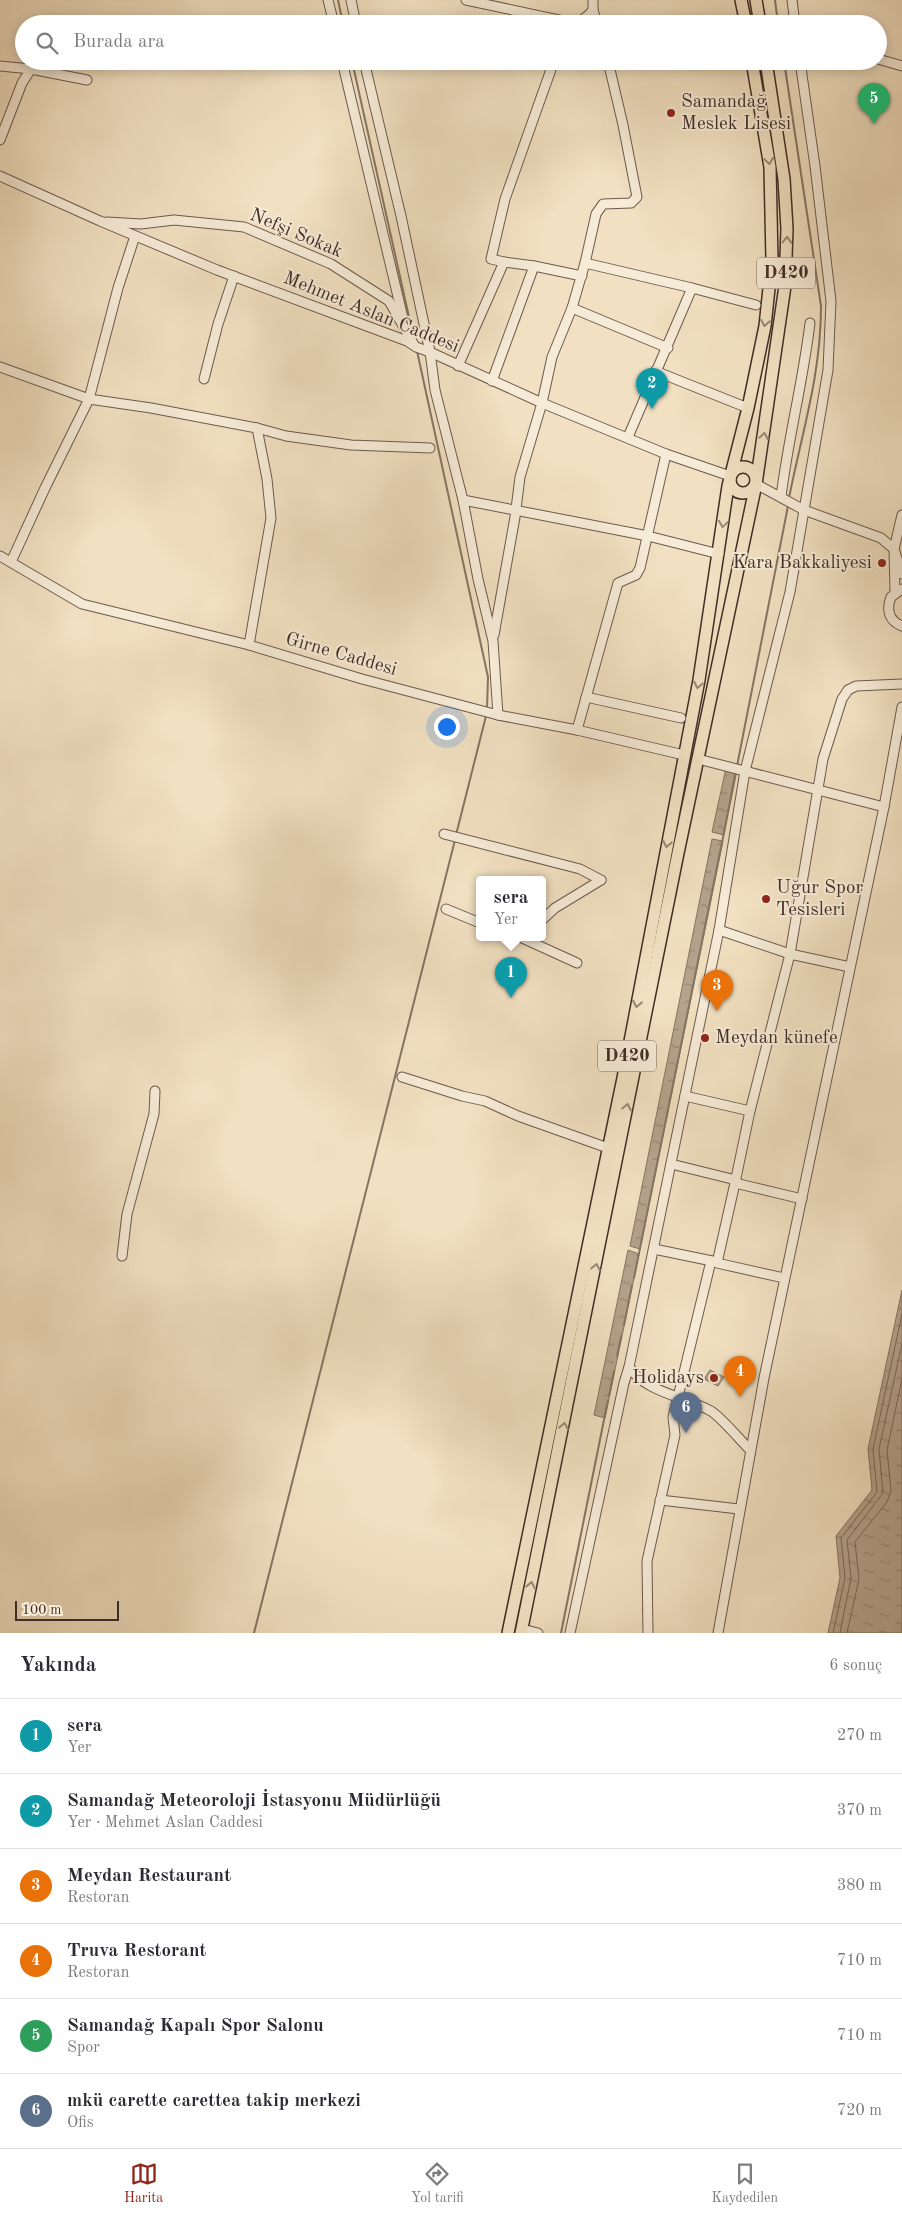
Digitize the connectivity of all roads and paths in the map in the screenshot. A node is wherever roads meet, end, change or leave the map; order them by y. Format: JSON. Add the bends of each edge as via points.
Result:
{"nodes":[{"id":1,"x":328,"y":0,"type":"edge"},
{"id":2,"x":351,"y":0,"type":"edge"},
{"id":3,"x":466,"y":0,"type":"edge"},
{"id":4,"x":593,"y":0,"type":"edge"},
{"id":5,"x":741,"y":0,"type":"edge"},
{"id":6,"x":756,"y":0,"type":"edge"},
{"id":7,"x":792,"y":0,"type":"edge"},
{"id":8,"x":593,"y":10,"type":"junction"},
{"id":9,"x":332,"y":15,"type":"edge"},
{"id":10,"x":354,"y":15,"type":"edge"},
{"id":11,"x":533,"y":15,"type":"edge"},
{"id":12,"x":589,"y":15,"type":"edge"},
{"id":13,"x":594,"y":15,"type":"edge"},
{"id":14,"x":744,"y":15,"type":"edge"},
{"id":15,"x":758,"y":15,"type":"edge"},
{"id":16,"x":794,"y":15,"type":"edge"},
{"id":17,"x":887,"y":62,"type":"edge"},
{"id":18,"x":0,"y":66,"type":"edge"},
{"id":19,"x":902,"y":66,"type":"edge"},
{"id":20,"x":15,"y":67,"type":"edge"},
{"id":21,"x":30,"y":70,"type":"edge"},
{"id":22,"x":36,"y":70,"type":"edge"},
{"id":23,"x":344,"y":70,"type":"edge"},
{"id":24,"x":366,"y":70,"type":"edge"},
{"id":25,"x":551,"y":70,"type":"edge"},
{"id":26,"x":610,"y":70,"type":"edge"},
{"id":27,"x":754,"y":70,"type":"edge"},
{"id":28,"x":767,"y":70,"type":"edge"},
{"id":29,"x":801,"y":70,"type":"edge"},
{"id":30,"x":87,"y":80,"type":"dead end"},
{"id":31,"x":0,"y":140,"type":"edge"},
{"id":32,"x":0,"y":176,"type":"edge"},
{"id":33,"x":100,"y":222,"type":"junction"},
{"id":34,"x":134,"y":236,"type":"junction"},
{"id":35,"x":504,"y":262,"type":"junction"},
{"id":36,"x":585,"y":263,"type":"junction"},
{"id":37,"x":534,"y":266,"type":"junction"},
{"id":38,"x":234,"y":276,"type":"junction"},
{"id":39,"x":582,"y":276,"type":"junction"},
{"id":40,"x":692,"y":288,"type":"junction"},
{"id":41,"x":756,"y":305,"type":"dead end"},
{"id":42,"x":572,"y":308,"type":"junction"},
{"id":43,"x":810,"y":323,"type":"dead end"},
{"id":44,"x":405,"y":328,"type":"junction"},
{"id":45,"x":416,"y":347,"type":"junction"},
{"id":46,"x":668,"y":348,"type":"junction"},
{"id":47,"x":430,"y":352,"type":"junction"},
{"id":48,"x":458,"y":366,"type":"junction"},
{"id":49,"x":0,"y":367,"type":"edge"},
{"id":50,"x":655,"y":371,"type":"junction"},
{"id":51,"x":204,"y":378,"type":"dead end"},
{"id":52,"x":492,"y":381,"type":"junction"},
{"id":53,"x":90,"y":400,"type":"junction"},
{"id":54,"x":542,"y":403,"type":"junction"},
{"id":55,"x":748,"y":408,"type":"junction"},
{"id":56,"x":257,"y":428,"type":"junction"},
{"id":57,"x":628,"y":437,"type":"junction"},
{"id":58,"x":430,"y":448,"type":"dead end"},
{"id":59,"x":666,"y":454,"type":"junction"},
{"id":60,"x":730,"y":476,"type":"junction"},
{"id":61,"x":756,"y":484,"type":"junction"},
{"id":62,"x":782,"y":497,"type":"junction"},
{"id":63,"x":463,"y":500,"type":"junction"},
{"id":64,"x":516,"y":510,"type":"junction"},
{"id":65,"x":804,"y":510,"type":"junction"},
{"id":66,"x":902,"y":515,"type":"edge"},
{"id":67,"x":648,"y":536,"type":"junction"},
{"id":68,"x":898,"y":547,"type":"edge"},
{"id":69,"x":719,"y":554,"type":"junction"},
{"id":70,"x":0,"y":556,"type":"edge"},
{"id":71,"x":12,"y":562,"type":"junction"},
{"id":72,"x":902,"y":574,"type":"edge"},
{"id":73,"x":898,"y":591,"type":"edge"},
{"id":74,"x":902,"y":626,"type":"edge"},
{"id":75,"x":493,"y":641,"type":"junction"},
{"id":76,"x":249,"y":645,"type":"junction"},
{"id":77,"x":902,"y":684,"type":"edge"},
{"id":78,"x":586,"y":697,"type":"junction"},
{"id":79,"x":902,"y":707,"type":"edge"},
{"id":80,"x":498,"y":715,"type":"junction"},
{"id":81,"x":681,"y":718,"type":"dead end"},
{"id":82,"x":577,"y":730,"type":"junction"},
{"id":83,"x":684,"y":755,"type":"junction"},
{"id":84,"x":698,"y":759,"type":"junction"},
{"id":85,"x":744,"y":771,"type":"junction"},
{"id":86,"x":818,"y":790,"type":"junction"},
{"id":87,"x":884,"y":807,"type":"junction"},
{"id":88,"x":444,"y":834,"type":"dead end"},
{"id":89,"x":446,"y":909,"type":"dead end"},
{"id":90,"x":546,"y":916,"type":"edge"},
{"id":91,"x":476,"y":921,"type":"edge"},
{"id":92,"x":720,"y":930,"type":"junction"},
{"id":93,"x":530,"y":941,"type":"edge"},
{"id":94,"x":790,"y":954,"type":"junction"},
{"id":95,"x":577,"y":963,"type":"dead end"},
{"id":96,"x":850,"y":967,"type":"junction"},
{"id":97,"x":402,"y":1077,"type":"dead end"},
{"id":98,"x":155,"y":1091,"type":"dead end"},
{"id":99,"x":685,"y":1096,"type":"junction"},
{"id":100,"x":750,"y":1111,"type":"junction"},
{"id":101,"x":608,"y":1148,"type":"junction"},
{"id":102,"x":671,"y":1164,"type":"junction"},
{"id":103,"x":735,"y":1182,"type":"junction"},
{"id":104,"x":802,"y":1199,"type":"junction"},
{"id":105,"x":654,"y":1249,"type":"junction"},
{"id":106,"x":122,"y":1256,"type":"dead end"},
{"id":107,"x":714,"y":1262,"type":"junction"},
{"id":108,"x":784,"y":1278,"type":"junction"},
{"id":109,"x":629,"y":1367,"type":"junction"},
{"id":110,"x":678,"y":1397,"type":"junction"},
{"id":111,"x":750,"y":1450,"type":"junction"},
{"id":112,"x":660,"y":1500,"type":"junction"},
{"id":113,"x":739,"y":1508,"type":"junction"},
{"id":114,"x":522,"y":1631,"type":"edge"},
{"id":115,"x":508,"y":1633,"type":"edge"},
{"id":116,"x":538,"y":1633,"type":"edge"},
{"id":117,"x":570,"y":1633,"type":"edge"},
{"id":118,"x":648,"y":1633,"type":"edge"},
{"id":119,"x":718,"y":1633,"type":"edge"}],
"edges":[{"from":1,"to":9,"type":"street"},
{"from":2,"to":10,"type":"street"},
{"from":3,"to":11,"type":"street"},
{"from":4,"to":8,"type":"street"},
{"from":5,"to":14,"type":"main road"},
{"from":6,"to":15,"type":"main road"},
{"from":7,"to":16,"type":"street"},
{"from":8,"to":12,"type":"street"},
{"from":8,"to":13,"type":"street"},
{"from":17,"to":19,"type":"street"},
{"from":18,"to":20,"type":"street"},
{"from":21,"to":31,"type":"street"},
{"from":22,"to":30,"type":"street"},
{"from":23,"to":44,"type":"street"},
{"from":24,"to":47,"type":"street"},
{"from":25,"to":35,"type":"street","via":[[499,225],[491,259]]},
{"from":26,"to":36,"type":"street","via":[[637,197],[631,204],[603,204],[596,214]]},
{"from":27,"to":55,"type":"main road","number":"D420","one_way":true,"via":[[770,167],[772,260],[765,326]]},
{"from":61,"to":28,"type":"main road","number":"D420","one_way":true,"via":[[785,286],[787,229],[784,179]]},
{"from":29,"to":65,"type":"street","via":[[831,301],[828,370]]},
{"from":32,"to":33,"type":"street","name":"Mehmet Aslan Caddesi"},
{"from":33,"to":34,"type":"street","name":"Mehmet Aslan Caddesi"},
{"from":33,"to":44,"type":"street","name":"Nefşi Sokak","via":[[141,224],[174,220],[244,227],[331,264],[388,301]]},
{"from":34,"to":38,"type":"street","name":"Mehmet Aslan Caddesi"},
{"from":34,"to":53,"type":"street"},
{"from":35,"to":37,"type":"street"},
{"from":35,"to":48,"type":"street"},
{"from":36,"to":39,"type":"street"},
{"from":36,"to":40,"type":"street"},
{"from":37,"to":39,"type":"street"},
{"from":37,"to":52,"type":"street"},
{"from":38,"to":45,"type":"street","name":"Mehmet Aslan Caddesi"},
{"from":38,"to":51,"type":"street"},
{"from":39,"to":42,"type":"street"},
{"from":40,"to":41,"type":"street"},
{"from":40,"to":46,"type":"street"},
{"from":42,"to":46,"type":"street"},
{"from":42,"to":54,"type":"street","via":[[552,357]]},
{"from":43,"to":62,"type":"street"},
{"from":44,"to":45,"type":"street","name":"Nefşi Sokak"},
{"from":45,"to":47,"type":"street","name":"Mehmet Aslan Caddesi"},
{"from":46,"to":50,"type":"street"},
{"from":47,"to":48,"type":"street","name":"Mehmet Aslan Caddesi"},
{"from":47,"to":63,"type":"street","via":[[435,390]]},
{"from":48,"to":52,"type":"street","name":"Mehmet Aslan Caddesi"},
{"from":49,"to":53,"type":"street"},
{"from":50,"to":55,"type":"street"},
{"from":50,"to":57,"type":"street"},
{"from":52,"to":54,"type":"street","name":"Mehmet Aslan Caddesi"},
{"from":53,"to":56,"type":"street"},
{"from":53,"to":71,"type":"street"},
{"from":54,"to":57,"type":"street","name":"Mehmet Aslan Caddesi"},
{"from":54,"to":64,"type":"street","via":[[520,478]]},
{"from":55,"to":60,"type":"main road","number":"D420"},
{"from":56,"to":58,"type":"street","via":[[286,436],[351,445]]},
{"from":56,"to":76,"type":"street","via":[[271,518]]},
{"from":57,"to":59,"type":"street","name":"Mehmet Aslan Caddesi"},
{"from":59,"to":60,"type":"street","name":"Mehmet Aslan Caddesi"},
{"from":59,"to":67,"type":"street"},
{"from":60,"to":61,"type":"main road","via":[[739,468],[747,468],[754,472]]},
{"from":60,"to":61,"type":"main road","via":[[732,488],[739,493],[752,491]]},
{"from":60,"to":69,"type":"main road","number":"D420","one_way":true},
{"from":61,"to":62,"type":"street"},
{"from":61,"to":84,"type":"main road","number":"D420"},
{"from":62,"to":65,"type":"street"},
{"from":63,"to":64,"type":"street"},
{"from":63,"to":75,"type":"street"},
{"from":64,"to":67,"type":"street"},
{"from":64,"to":75,"type":"street"},
{"from":65,"to":68,"type":"street"},
{"from":65,"to":85,"type":"street","via":[[790,592]]},
{"from":66,"to":68,"type":"street"},
{"from":67,"to":69,"type":"street"},
{"from":67,"to":78,"type":"street","via":[[638,574],[618,583]]},
{"from":68,"to":72,"type":"street"},
{"from":68,"to":73,"type":"street"},
{"from":69,"to":83,"type":"main road","number":"D420","one_way":true},
{"from":70,"to":71,"type":"street","name":"Girne Caddesi"},
{"from":71,"to":76,"type":"street","name":"Girne Caddesi","via":[[82,604]]},
{"from":73,"to":74,"type":"street","via":[[891,597],[888,610],[894,621]]},
{"from":75,"to":80,"type":"street"},
{"from":76,"to":80,"type":"street","name":"Girne Caddesi"},
{"from":77,"to":86,"type":"street","via":[[863,684],[845,694],[823,759]]},
{"from":78,"to":81,"type":"street"},
{"from":78,"to":82,"type":"street"},
{"from":79,"to":87,"type":"street"},
{"from":80,"to":82,"type":"street","name":"Girne Caddesi"},
{"from":82,"to":83,"type":"street","name":"Girne Caddesi"},
{"from":83,"to":101,"type":"main road","number":"D420","one_way":true},
{"from":84,"to":85,"type":"street"},
{"from":114,"to":84,"type":"main road","number":"D420","one_way":true},
{"from":85,"to":86,"type":"street"},
{"from":85,"to":92,"type":"street"},
{"from":86,"to":87,"type":"street"},
{"from":86,"to":94,"type":"street"},
{"from":87,"to":96,"type":"street"},
{"from":88,"to":90,"type":"street","via":[[580,870],[601,880]]},
{"from":89,"to":91,"type":"street"},
{"from":92,"to":94,"type":"street"},
{"from":92,"to":99,"type":"street"},
{"from":93,"to":95,"type":"street"},
{"from":94,"to":96,"type":"street"},
{"from":94,"to":100,"type":"street"},
{"from":96,"to":104,"type":"street"},
{"from":97,"to":101,"type":"street","via":[[485,1101]]},
{"from":98,"to":106,"type":"street","via":[[154,1114],[127,1214]]},
{"from":99,"to":100,"type":"street"},
{"from":99,"to":102,"type":"street"},
{"from":100,"to":103,"type":"street"},
{"from":101,"to":115,"type":"main road","number":"D420"},
{"from":102,"to":103,"type":"street"},
{"from":102,"to":105,"type":"street"},
{"from":103,"to":104,"type":"street"},
{"from":103,"to":107,"type":"street"},
{"from":104,"to":108,"type":"street"},
{"from":105,"to":107,"type":"street"},
{"from":105,"to":109,"type":"street"},
{"from":107,"to":108,"type":"street"},
{"from":107,"to":110,"type":"street"},
{"from":108,"to":111,"type":"street"},
{"from":109,"to":110,"type":"street","via":[[646,1383]]},
{"from":109,"to":117,"type":"street"},
{"from":110,"to":111,"type":"street","via":[[712,1412]]},
{"from":110,"to":112,"type":"street","via":[[673,1417],[675,1435]]},
{"from":111,"to":113,"type":"street"},
{"from":112,"to":113,"type":"street"},
{"from":112,"to":118,"type":"street","via":[[647,1562]]},
{"from":113,"to":119,"type":"street"},
{"from":114,"to":116,"type":"street"}]}
